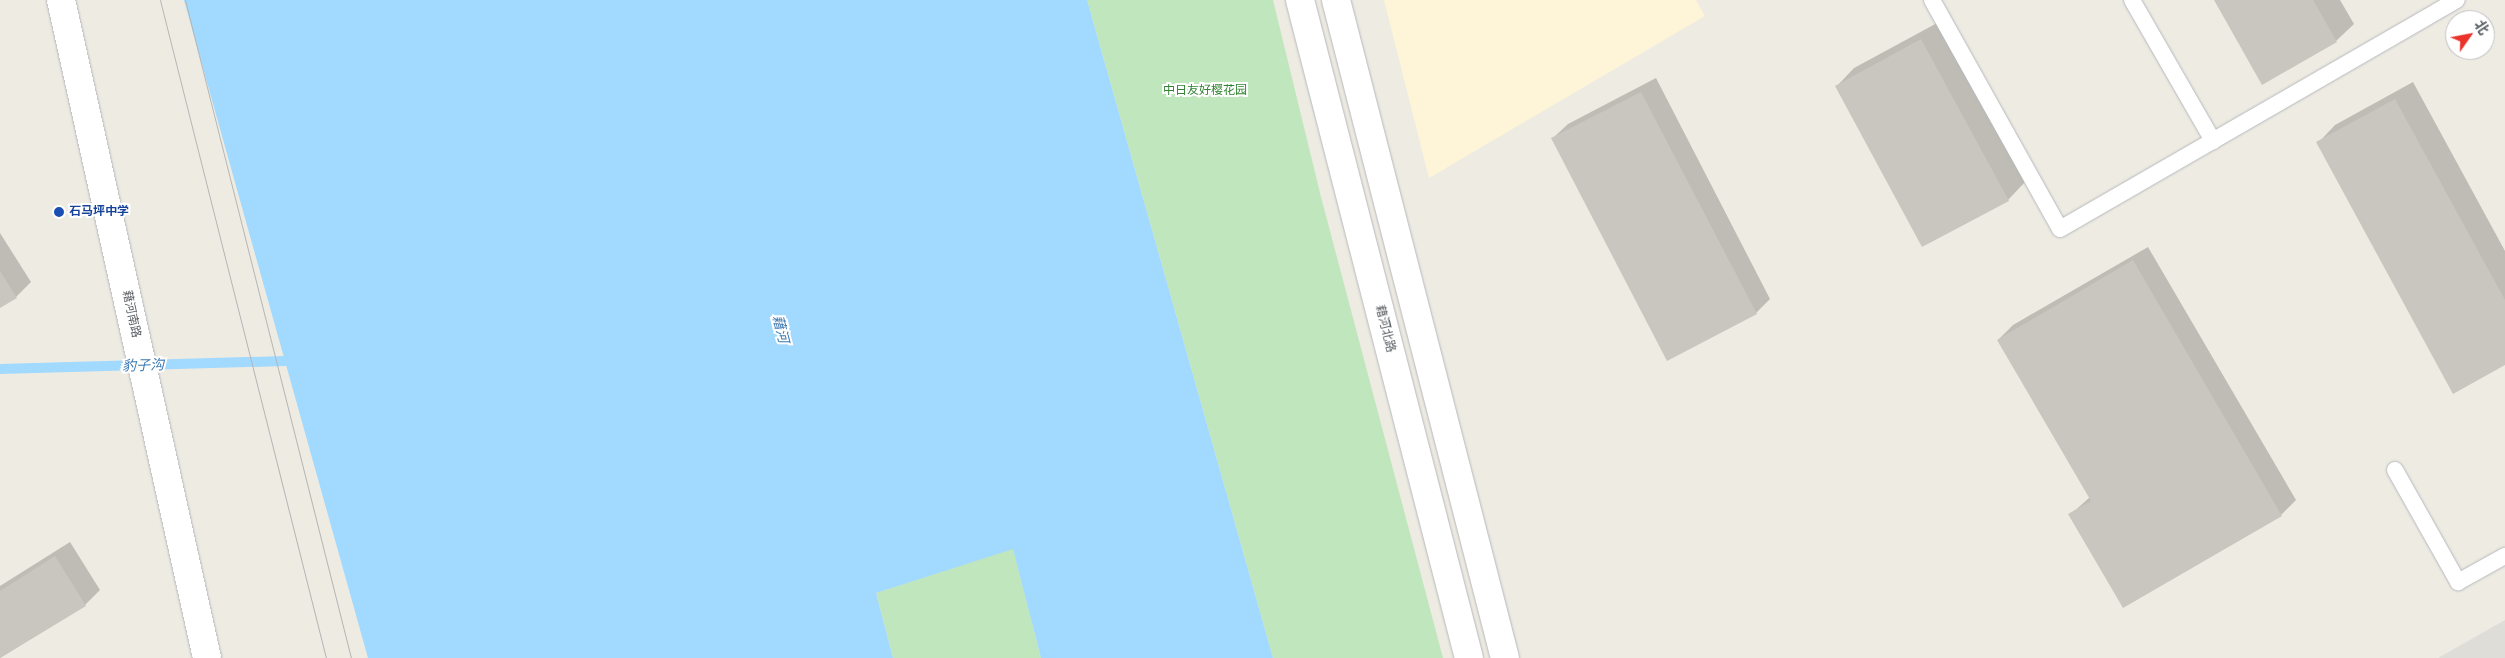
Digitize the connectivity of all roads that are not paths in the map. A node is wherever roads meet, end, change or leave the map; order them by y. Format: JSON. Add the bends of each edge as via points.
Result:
{"nodes":[{"id":1,"x":61,"y":0,"type":"edge"},
{"id":2,"x":1300,"y":0,"type":"edge"},
{"id":3,"x":1336,"y":0,"type":"edge"},
{"id":4,"x":1932,"y":0,"type":"edge"},
{"id":5,"x":2132,"y":0,"type":"edge"},
{"id":6,"x":2457,"y":0,"type":"edge"},
{"id":7,"x":2213,"y":140,"type":"junction"},
{"id":8,"x":2395,"y":470,"type":"dead end"},
{"id":9,"x":2505,"y":556,"type":"edge"},
{"id":10,"x":207,"y":658,"type":"edge"},
{"id":11,"x":1469,"y":658,"type":"edge"},
{"id":12,"x":1505,"y":658,"type":"edge"}],
"edges":[{"from":1,"to":10,"type":"main road","name":"藉河南路"},
{"from":2,"to":11,"type":"main road","name":"藉河北路"},
{"from":3,"to":12,"type":"main road"},
{"from":4,"to":7,"type":"lane","via":[[2060,229]]},
{"from":5,"to":7,"type":"lane"},
{"from":6,"to":7,"type":"lane"},
{"from":8,"to":9,"type":"lane","via":[[2458,582]]}]}
